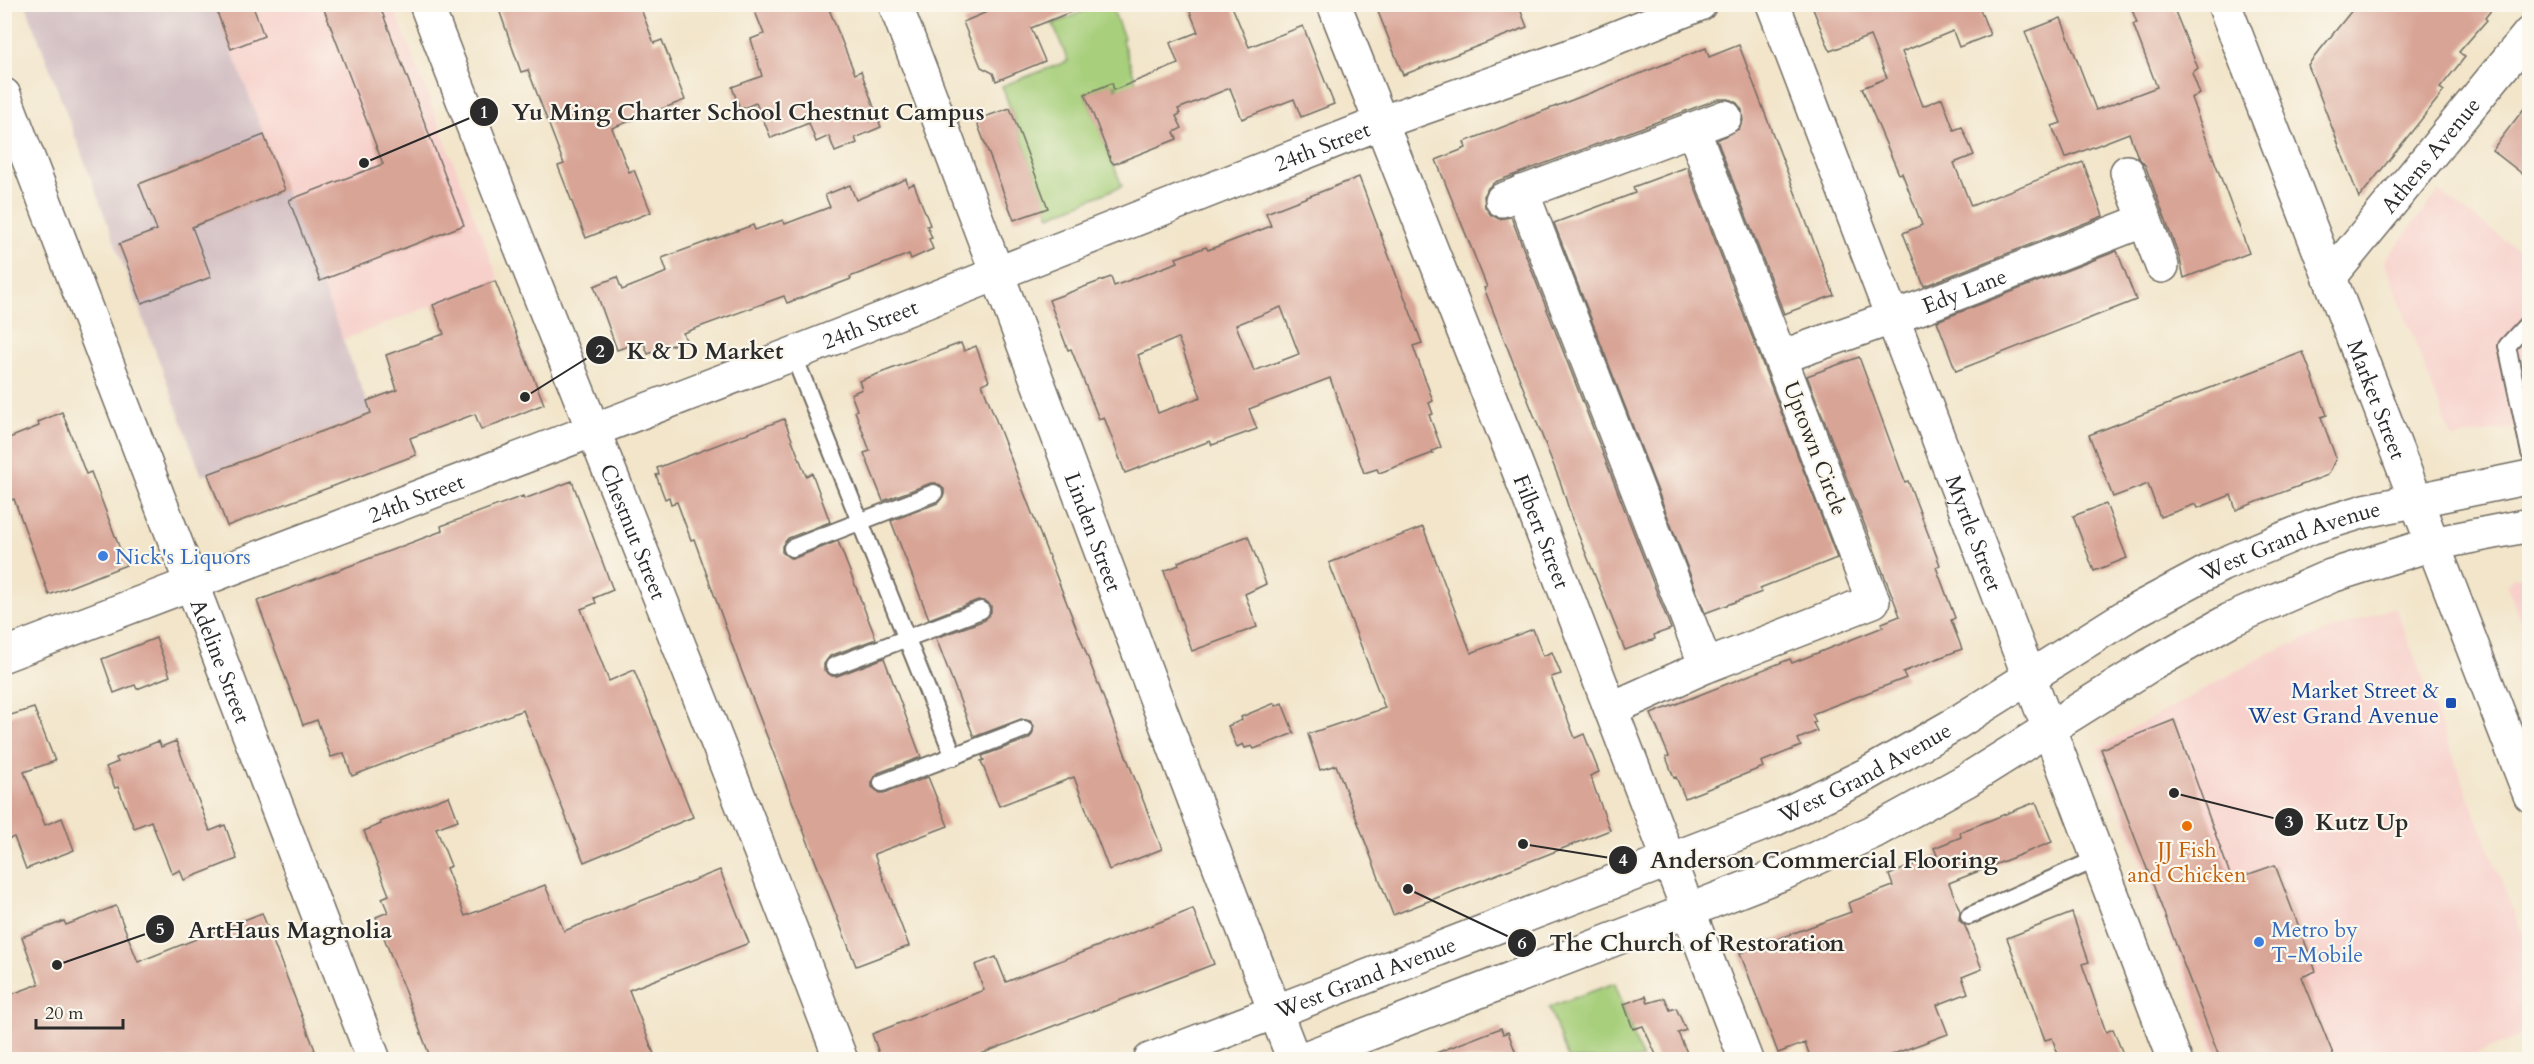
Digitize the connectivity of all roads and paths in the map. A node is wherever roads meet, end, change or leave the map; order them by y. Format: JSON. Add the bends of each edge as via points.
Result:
{"nodes":[{"id":1,"x":426,"y":4,"type":"edge"},
{"id":2,"x":895,"y":4,"type":"edge"},
{"id":3,"x":1334,"y":4,"type":"edge"},
{"id":4,"x":1700,"y":4,"type":"edge"},
{"id":5,"x":1773,"y":4,"type":"edge"},
{"id":6,"x":2224,"y":4,"type":"edge"},
{"id":7,"x":2529,"y":33,"type":"edge"},
{"id":8,"x":4,"y":95,"type":"edge"},
{"id":9,"x":1725,"y":117,"type":"dead end"},
{"id":10,"x":1380,"y":123,"type":"junction"},
{"id":11,"x":1693,"y":129,"type":"junction"},
{"id":12,"x":2127,"y":172,"type":"dead end"},
{"id":13,"x":2145,"y":219,"type":"junction"},
{"id":14,"x":2162,"y":266,"type":"dead end"},
{"id":15,"x":999,"y":273,"type":"junction"},
{"id":16,"x":2330,"y":277,"type":"junction"},
{"id":17,"x":1892,"y":318,"type":"junction"},
{"id":18,"x":2529,"y":321,"type":"edge"},
{"id":19,"x":793,"y":354,"type":"junction"},
{"id":20,"x":1781,"y":357,"type":"junction"},
{"id":21,"x":592,"y":430,"type":"junction"},
{"id":22,"x":2529,"y":453,"type":"edge"},
{"id":23,"x":2529,"y":477,"type":"edge"},
{"id":24,"x":934,"y":493,"type":"dead end"},
{"id":25,"x":2415,"y":499,"type":"junction"},
{"id":26,"x":861,"y":521,"type":"junction"},
{"id":27,"x":2529,"y":525,"type":"edge"},
{"id":28,"x":2433,"y":544,"type":"junction"},
{"id":29,"x":792,"y":548,"type":"dead end"},
{"id":30,"x":192,"y":582,"type":"junction"},
{"id":31,"x":981,"y":610,"type":"dead end"},
{"id":32,"x":907,"y":638,"type":"junction"},
{"id":33,"x":4,"y":655,"type":"edge"},
{"id":34,"x":834,"y":666,"type":"dead end"},
{"id":35,"x":1707,"y":666,"type":"junction"},
{"id":36,"x":2030,"y":677,"type":"junction"},
{"id":37,"x":1611,"y":709,"type":"junction"},
{"id":38,"x":1024,"y":729,"type":"dead end"},
{"id":39,"x":2048,"y":729,"type":"junction"},
{"id":40,"x":954,"y":757,"type":"junction"},
{"id":41,"x":882,"y":783,"type":"dead end"},
{"id":42,"x":2529,"y":795,"type":"edge"},
{"id":43,"x":2099,"y":858,"type":"junction"},
{"id":44,"x":1670,"y":861,"type":"junction"},
{"id":45,"x":1690,"y":910,"type":"junction"},
{"id":46,"x":1969,"y":916,"type":"dead end"},
{"id":47,"x":1275,"y":1011,"type":"junction"},
{"id":48,"x":374,"y":1059,"type":"edge"},
{"id":49,"x":841,"y":1059,"type":"edge"},
{"id":50,"x":1150,"y":1059,"type":"edge"},
{"id":51,"x":1294,"y":1059,"type":"edge"},
{"id":52,"x":1300,"y":1059,"type":"edge"},
{"id":53,"x":1746,"y":1059,"type":"edge"},
{"id":54,"x":2175,"y":1059,"type":"edge"}],
"edges":[{"from":1,"to":21,"type":"street","name":"Chestnut Street"},
{"from":2,"to":15,"type":"street","name":"Linden Street"},
{"from":3,"to":10,"type":"street","name":"Filbert Street"},
{"from":4,"to":10,"type":"street","name":"24th Street","via":[[1570,56]]},
{"from":5,"to":17,"type":"street","name":"Myrtle Street"},
{"from":6,"to":16,"type":"street","name":"Market Street"},
{"from":7,"to":16,"type":"street","name":"Athens Avenue"},
{"from":8,"to":30,"type":"street","name":"Adeline Street"},
{"from":9,"to":11,"type":"street"},
{"from":10,"to":15,"type":"street","name":"24th Street"},
{"from":10,"to":37,"type":"street","name":"Filbert Street"},
{"from":11,"to":20,"type":"street","name":"Uptown Circle"},
{"from":11,"to":35,"type":"street","via":[[1512,196]]},
{"from":12,"to":13,"type":"street"},
{"from":13,"to":14,"type":"street"},
{"from":13,"to":17,"type":"street","name":"Edy Lane"},
{"from":15,"to":19,"type":"street","name":"24th Street"},
{"from":15,"to":47,"type":"street","name":"Linden Street"},
{"from":16,"to":25,"type":"street","name":"Market Street"},
{"from":17,"to":20,"type":"street","name":"Edy Lane"},
{"from":17,"to":36,"type":"street","name":"Myrtle Street"},
{"from":18,"to":22,"type":"lane","via":[[2507,346]]},
{"from":19,"to":21,"type":"street","name":"24th Street"},
{"from":19,"to":26,"type":"lane"},
{"from":20,"to":35,"type":"street","name":"Uptown Circle","via":[[1873,601]]},
{"from":21,"to":30,"type":"street","name":"24th Street"},
{"from":21,"to":49,"type":"street","name":"Chestnut Street"},
{"from":23,"to":25,"type":"street","name":"West Grand Avenue"},
{"from":24,"to":26,"type":"lane"},
{"from":25,"to":28,"type":"street","name":"Market Street"},
{"from":25,"to":36,"type":"street","name":"West Grand Avenue","via":[[2312,527],[2221,565],[2131,613]]},
{"from":26,"to":29,"type":"lane"},
{"from":26,"to":32,"type":"lane"},
{"from":27,"to":28,"type":"street","name":"West Grand Avenue"},
{"from":28,"to":39,"type":"street","name":"West Grand Avenue","via":[[2331,576],[2230,621]]},
{"from":28,"to":42,"type":"street","name":"Market Street"},
{"from":30,"to":33,"type":"street","name":"24th Street"},
{"from":30,"to":48,"type":"street","name":"Adeline Street"},
{"from":31,"to":32,"type":"lane"},
{"from":32,"to":34,"type":"lane"},
{"from":32,"to":40,"type":"lane"},
{"from":35,"to":37,"type":"street","name":"Uptown Circle"},
{"from":36,"to":39,"type":"street","name":"Myrtle Street"},
{"from":36,"to":44,"type":"street","name":"West Grand Avenue","via":[[1866,775],[1771,822]]},
{"from":37,"to":44,"type":"street","name":"Filbert Street"},
{"from":38,"to":40,"type":"lane"},
{"from":39,"to":43,"type":"street","name":"Myrtle Street"},
{"from":39,"to":45,"type":"street","name":"West Grand Avenue","via":[[1873,832]]},
{"from":40,"to":41,"type":"lane"},
{"from":43,"to":46,"type":"lane"},
{"from":43,"to":54,"type":"street","name":"Myrtle Street"},
{"from":44,"to":45,"type":"street","name":"Filbert Street"},
{"from":44,"to":47,"type":"street","name":"West Grand Avenue"},
{"from":45,"to":52,"type":"street","name":"West Grand Avenue"},
{"from":45,"to":53,"type":"street","name":"Filbert Street"},
{"from":47,"to":50,"type":"street","name":"West Grand Avenue"},
{"from":47,"to":51,"type":"street","name":"Linden Street"}]}
